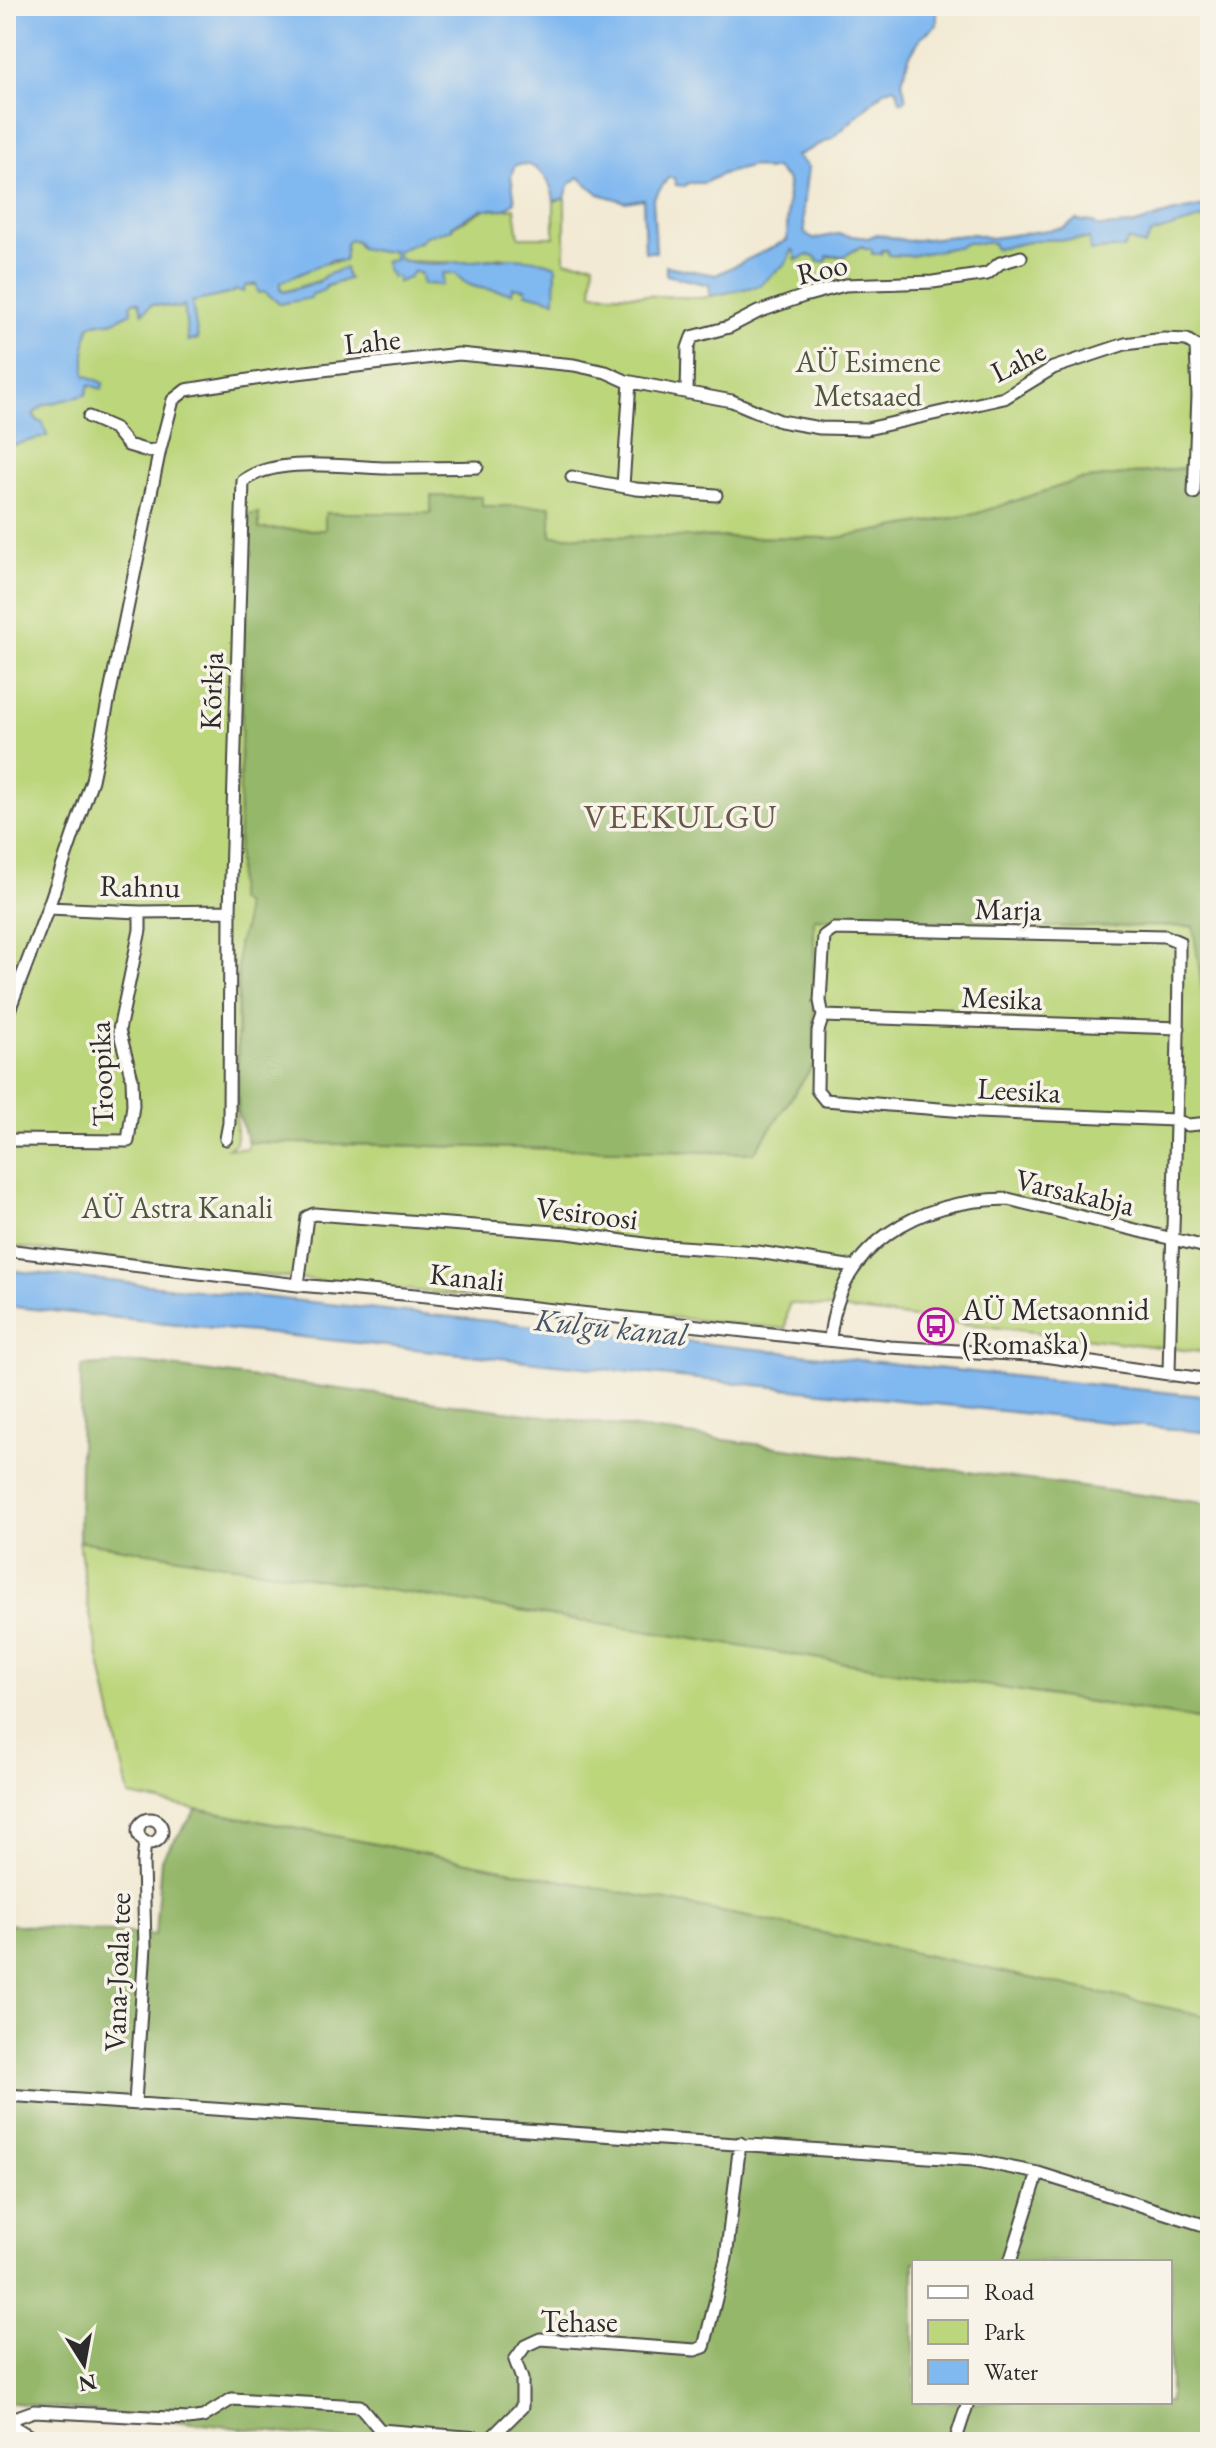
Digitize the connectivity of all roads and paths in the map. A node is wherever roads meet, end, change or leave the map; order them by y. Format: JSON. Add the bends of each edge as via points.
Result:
{"nodes":[{"id":1,"x":1021,"y":257,"type":"dead end"},
{"id":2,"x":630,"y":382,"type":"junction"},
{"id":3,"x":687,"y":393,"type":"junction"},
{"id":4,"x":89,"y":417,"type":"dead end"},
{"id":5,"x":1196,"y":433,"type":"junction"},
{"id":6,"x":1210,"y":435,"type":"edge"},
{"id":7,"x":160,"y":449,"type":"junction"},
{"id":8,"x":477,"y":467,"type":"dead end"},
{"id":9,"x":572,"y":477,"type":"dead end"},
{"id":10,"x":623,"y":486,"type":"junction"},
{"id":11,"x":1194,"y":493,"type":"dead end"},
{"id":12,"x":716,"y":495,"type":"dead end"},
{"id":13,"x":48,"y":908,"type":"junction"},
{"id":14,"x":230,"y":911,"type":"junction"},
{"id":15,"x":140,"y":912,"type":"junction"},
{"id":16,"x":823,"y":1016,"type":"junction"},
{"id":17,"x":6,"y":1018,"type":"edge"},
{"id":18,"x":1179,"y":1028,"type":"junction"},
{"id":19,"x":1175,"y":1120,"type":"junction"},
{"id":20,"x":1210,"y":1123,"type":"edge"},
{"id":21,"x":226,"y":1139,"type":"dead end"},
{"id":22,"x":6,"y":1140,"type":"edge"},
{"id":23,"x":1172,"y":1239,"type":"junction"},
{"id":24,"x":1210,"y":1248,"type":"edge"},
{"id":25,"x":6,"y":1250,"type":"edge"},
{"id":26,"x":854,"y":1267,"type":"junction"},
{"id":27,"x":298,"y":1285,"type":"junction"},
{"id":28,"x":830,"y":1339,"type":"junction"},
{"id":29,"x":1169,"y":1375,"type":"junction"},
{"id":30,"x":1210,"y":1380,"type":"edge"},
{"id":31,"x":145,"y":1842,"type":"dead end"},
{"id":32,"x":6,"y":2095,"type":"edge"},
{"id":33,"x":135,"y":2103,"type":"junction"},
{"id":34,"x":740,"y":2143,"type":"junction"},
{"id":35,"x":1038,"y":2173,"type":"junction"},
{"id":36,"x":1210,"y":2227,"type":"edge"},
{"id":37,"x":1011,"y":2260,"type":"edge"},
{"id":38,"x":967,"y":2404,"type":"edge"},
{"id":39,"x":6,"y":2422,"type":"edge"},
{"id":40,"x":39,"y":2442,"type":"edge"},
{"id":41,"x":955,"y":2442,"type":"edge"}],
"edges":[{"from":1,"to":3,"type":"street","name":"Roo","via":[[1000,263],[987,274],[845,285],[692,337]]},
{"from":2,"to":3,"type":"street","name":"Lahe"},
{"from":2,"to":7,"type":"street","name":"Lahe","via":[[574,365],[459,354],[212,384],[186,390],[173,400]]},
{"from":2,"to":10,"type":"street"},
{"from":3,"to":5,"type":"street","name":"Lahe","via":[[732,401],[780,421],[867,429],[1004,398],[1053,368],[1125,344],[1187,340],[1196,346]]},
{"from":4,"to":7,"type":"street","via":[[114,428],[128,445]]},
{"from":5,"to":6,"type":"street"},
{"from":5,"to":11,"type":"street"},
{"from":7,"to":13,"type":"street","name":"Lahe","via":[[92,780]]},
{"from":8,"to":14,"type":"street","name":"Kõrkja","via":[[297,465],[267,469],[243,481]]},
{"from":9,"to":10,"type":"street"},
{"from":10,"to":12,"type":"street"},
{"from":13,"to":15,"type":"street","name":"Rahnu"},
{"from":13,"to":17,"type":"street","name":"Lahe"},
{"from":14,"to":15,"type":"street","name":"Rahnu"},
{"from":14,"to":21,"type":"street","name":"Kõrkja"},
{"from":15,"to":22,"type":"street","name":"Troopika","via":[[119,1030],[132,1079],[128,1141]]},
{"from":16,"to":18,"type":"street","name":"Mesika"},
{"from":16,"to":18,"type":"street","name":"Marja","via":[[824,936],[834,929],[1165,936],[1179,942]]},
{"from":16,"to":19,"type":"street","name":"Leesika","via":[[817,1090],[825,1100]]},
{"from":18,"to":19,"type":"street"},
{"from":19,"to":20,"type":"street","name":"Leesika"},
{"from":19,"to":23,"type":"street"},
{"from":23,"to":24,"type":"street","name":"Varsakabja"},
{"from":23,"to":26,"type":"street","name":"Varsakabja","via":[[1008,1199],[974,1199],[898,1225]]},
{"from":23,"to":29,"type":"street"},
{"from":25,"to":27,"type":"street","name":"Kanali"},
{"from":26,"to":27,"type":"street","name":"Vesiroosi","via":[[568,1233],[314,1214],[307,1217],[304,1229]]},
{"from":26,"to":28,"type":"street"},
{"from":27,"to":28,"type":"street","name":"Kanali"},
{"from":28,"to":29,"type":"street","name":"Kanali","via":[[1044,1356]]},
{"from":29,"to":30,"type":"street","name":"Kanali"},
{"from":31,"to":33,"type":"street","name":"Vana-Joala tee","via":[[145,1947]]},
{"from":32,"to":33,"type":"street"},
{"from":33,"to":34,"type":"street"},
{"from":34,"to":35,"type":"street","via":[[973,2160]]},
{"from":34,"to":39,"type":"street","name":"Tehase","via":[[726,2258],[704,2347],[540,2339],[525,2346],[515,2360],[522,2379],[522,2407],[490,2439],[380,2430],[360,2406],[232,2399],[203,2417],[188,2419],[34,2411]]},
{"from":35,"to":36,"type":"street"},
{"from":35,"to":37,"type":"street"},
{"from":38,"to":41,"type":"street"},
{"from":39,"to":40,"type":"street"}]}
